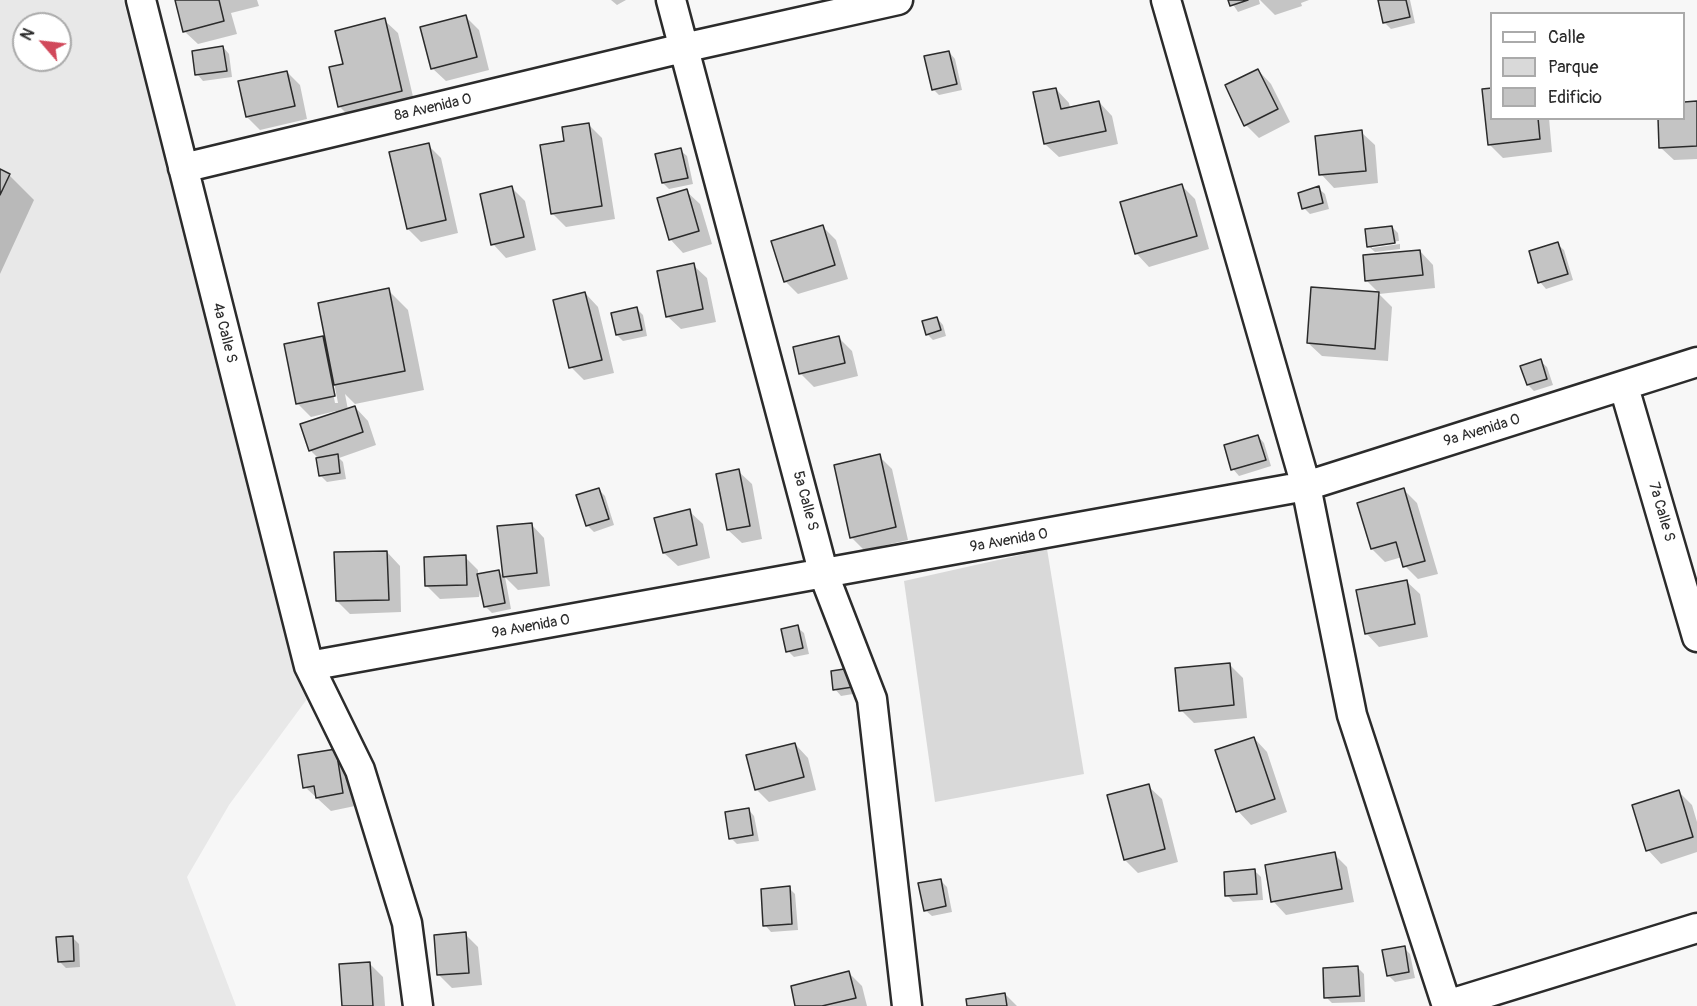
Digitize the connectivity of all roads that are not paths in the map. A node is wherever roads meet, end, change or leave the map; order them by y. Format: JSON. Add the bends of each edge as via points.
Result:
{"nodes":[{"id":1,"x":141,"y":0,"type":"edge"},
{"id":2,"x":672,"y":0,"type":"edge"},
{"id":3,"x":898,"y":0,"type":"edge"},
{"id":4,"x":1166,"y":0,"type":"edge"},
{"id":5,"x":683,"y":48,"type":"junction"},
{"id":6,"x":183,"y":168,"type":"junction"},
{"id":7,"x":1697,"y":362,"type":"edge"},
{"id":8,"x":1624,"y":387,"type":"junction"},
{"id":9,"x":1306,"y":486,"type":"junction"},
{"id":10,"x":824,"y":575,"type":"junction"},
{"id":11,"x":1697,"y":637,"type":"edge"},
{"id":12,"x":309,"y":666,"type":"junction"},
{"id":13,"x":1697,"y":928,"type":"edge"},
{"id":14,"x":1447,"y":1005,"type":"edge"},
{"id":15,"x":418,"y":1006,"type":"edge"},
{"id":16,"x":908,"y":1006,"type":"edge"}],
"edges":[{"from":1,"to":6,"type":"street","name":"4a Calle S"},
{"from":2,"to":5,"type":"street","name":"5a Calle S"},
{"from":3,"to":5,"type":"street","name":"8a Avenida O"},
{"from":4,"to":9,"type":"street"},
{"from":5,"to":6,"type":"street","name":"8a Avenida O"},
{"from":5,"to":10,"type":"street","name":"5a Calle S"},
{"from":6,"to":12,"type":"street","name":"4a Calle S"},
{"from":7,"to":8,"type":"street","name":"9a Avenida O"},
{"from":8,"to":9,"type":"street","name":"9a Avenida O"},
{"from":8,"to":11,"type":"street","name":"7a Calle S"},
{"from":9,"to":10,"type":"street","name":"9a Avenida O"},
{"from":9,"to":14,"type":"street","via":[[1352,715]]},
{"from":10,"to":12,"type":"street","name":"9a Avenida O"},
{"from":10,"to":16,"type":"street","name":"5a Calle S","via":[[872,699]]},
{"from":12,"to":15,"type":"street","name":"4a Calle S","via":[[360,770],[406,923]]},
{"from":13,"to":14,"type":"street"}]}
